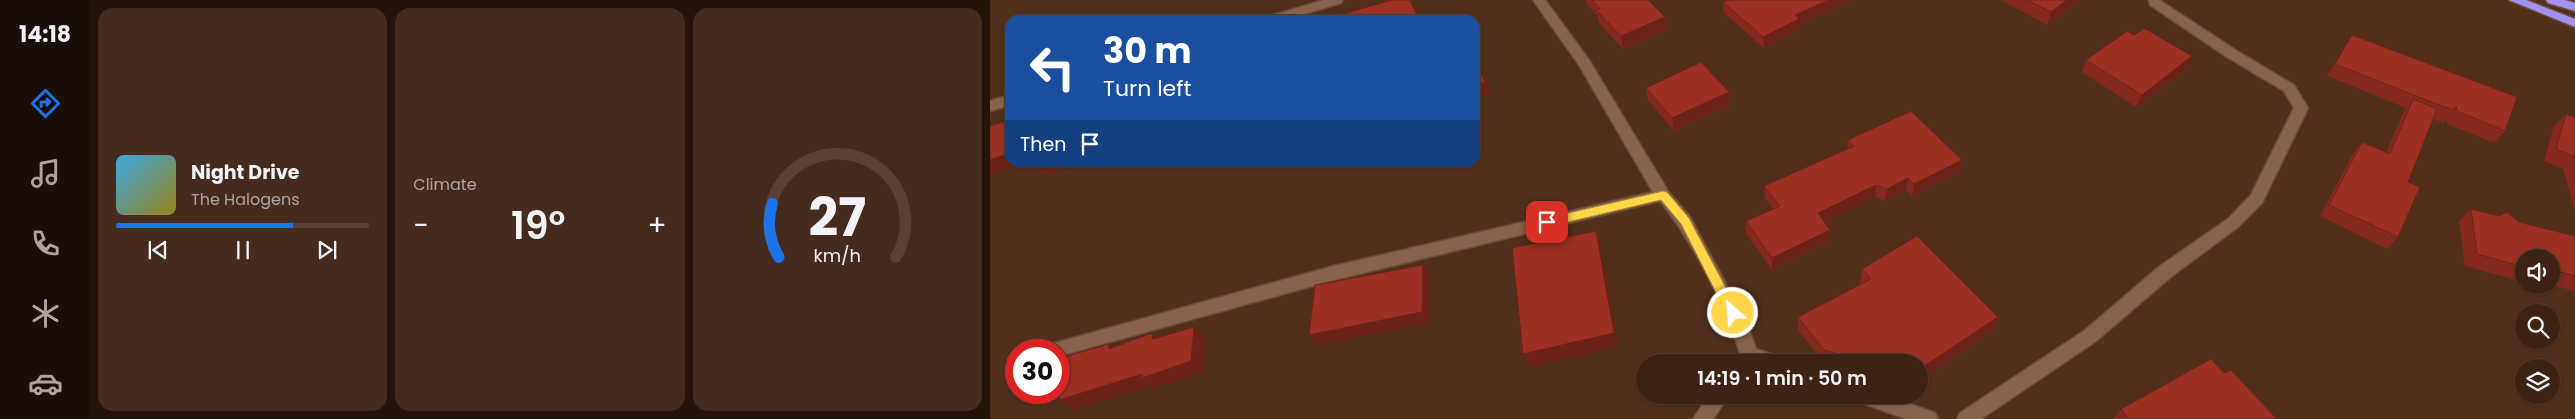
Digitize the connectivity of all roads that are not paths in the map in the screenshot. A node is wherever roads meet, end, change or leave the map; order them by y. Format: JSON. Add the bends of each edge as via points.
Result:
{"nodes":[{"id":1,"x":1337,"y":0,"type":"edge"},
{"id":2,"x":1539,"y":0,"type":"edge"},
{"id":3,"x":2515,"y":0,"type":"edge"},
{"id":4,"x":2552,"y":0,"type":"edge"},
{"id":5,"x":2154,"y":2,"type":"dead end"},
{"id":6,"x":2575,"y":8,"type":"edge"},
{"id":7,"x":1288,"y":15,"type":"edge"},
{"id":8,"x":2575,"y":23,"type":"edge"},
{"id":9,"x":1005,"y":102,"type":"edge"},
{"id":10,"x":990,"y":106,"type":"edge"},
{"id":11,"x":1663,"y":195,"type":"junction"},
{"id":12,"x":1070,"y":346,"type":"edge"},
{"id":13,"x":1745,"y":354,"type":"edge"},
{"id":14,"x":1713,"y":404,"type":"edge"},
{"id":15,"x":1888,"y":404,"type":"edge"},
{"id":16,"x":1702,"y":419,"type":"edge"},
{"id":17,"x":1929,"y":419,"type":"edge"},
{"id":18,"x":1966,"y":419,"type":"edge"}],
"edges":[{"from":1,"to":7,"type":"street"},
{"from":2,"to":11,"type":"street","via":[[1584,63]]},
{"from":3,"to":8,"type":"highway"},
{"from":4,"to":6,"type":"highway"},
{"from":5,"to":18,"type":"street","via":[[2289,88],[2302,108],[2257,199],[2233,223],[2166,271],[2090,336]]},
{"from":9,"to":10,"type":"street"},
{"from":11,"to":12,"type":"street","via":[[1334,273]]},
{"from":11,"to":13,"type":"street","via":[[1685,221],[1741,328]]},
{"from":14,"to":16,"type":"street"},
{"from":15,"to":17,"type":"street"}]}
